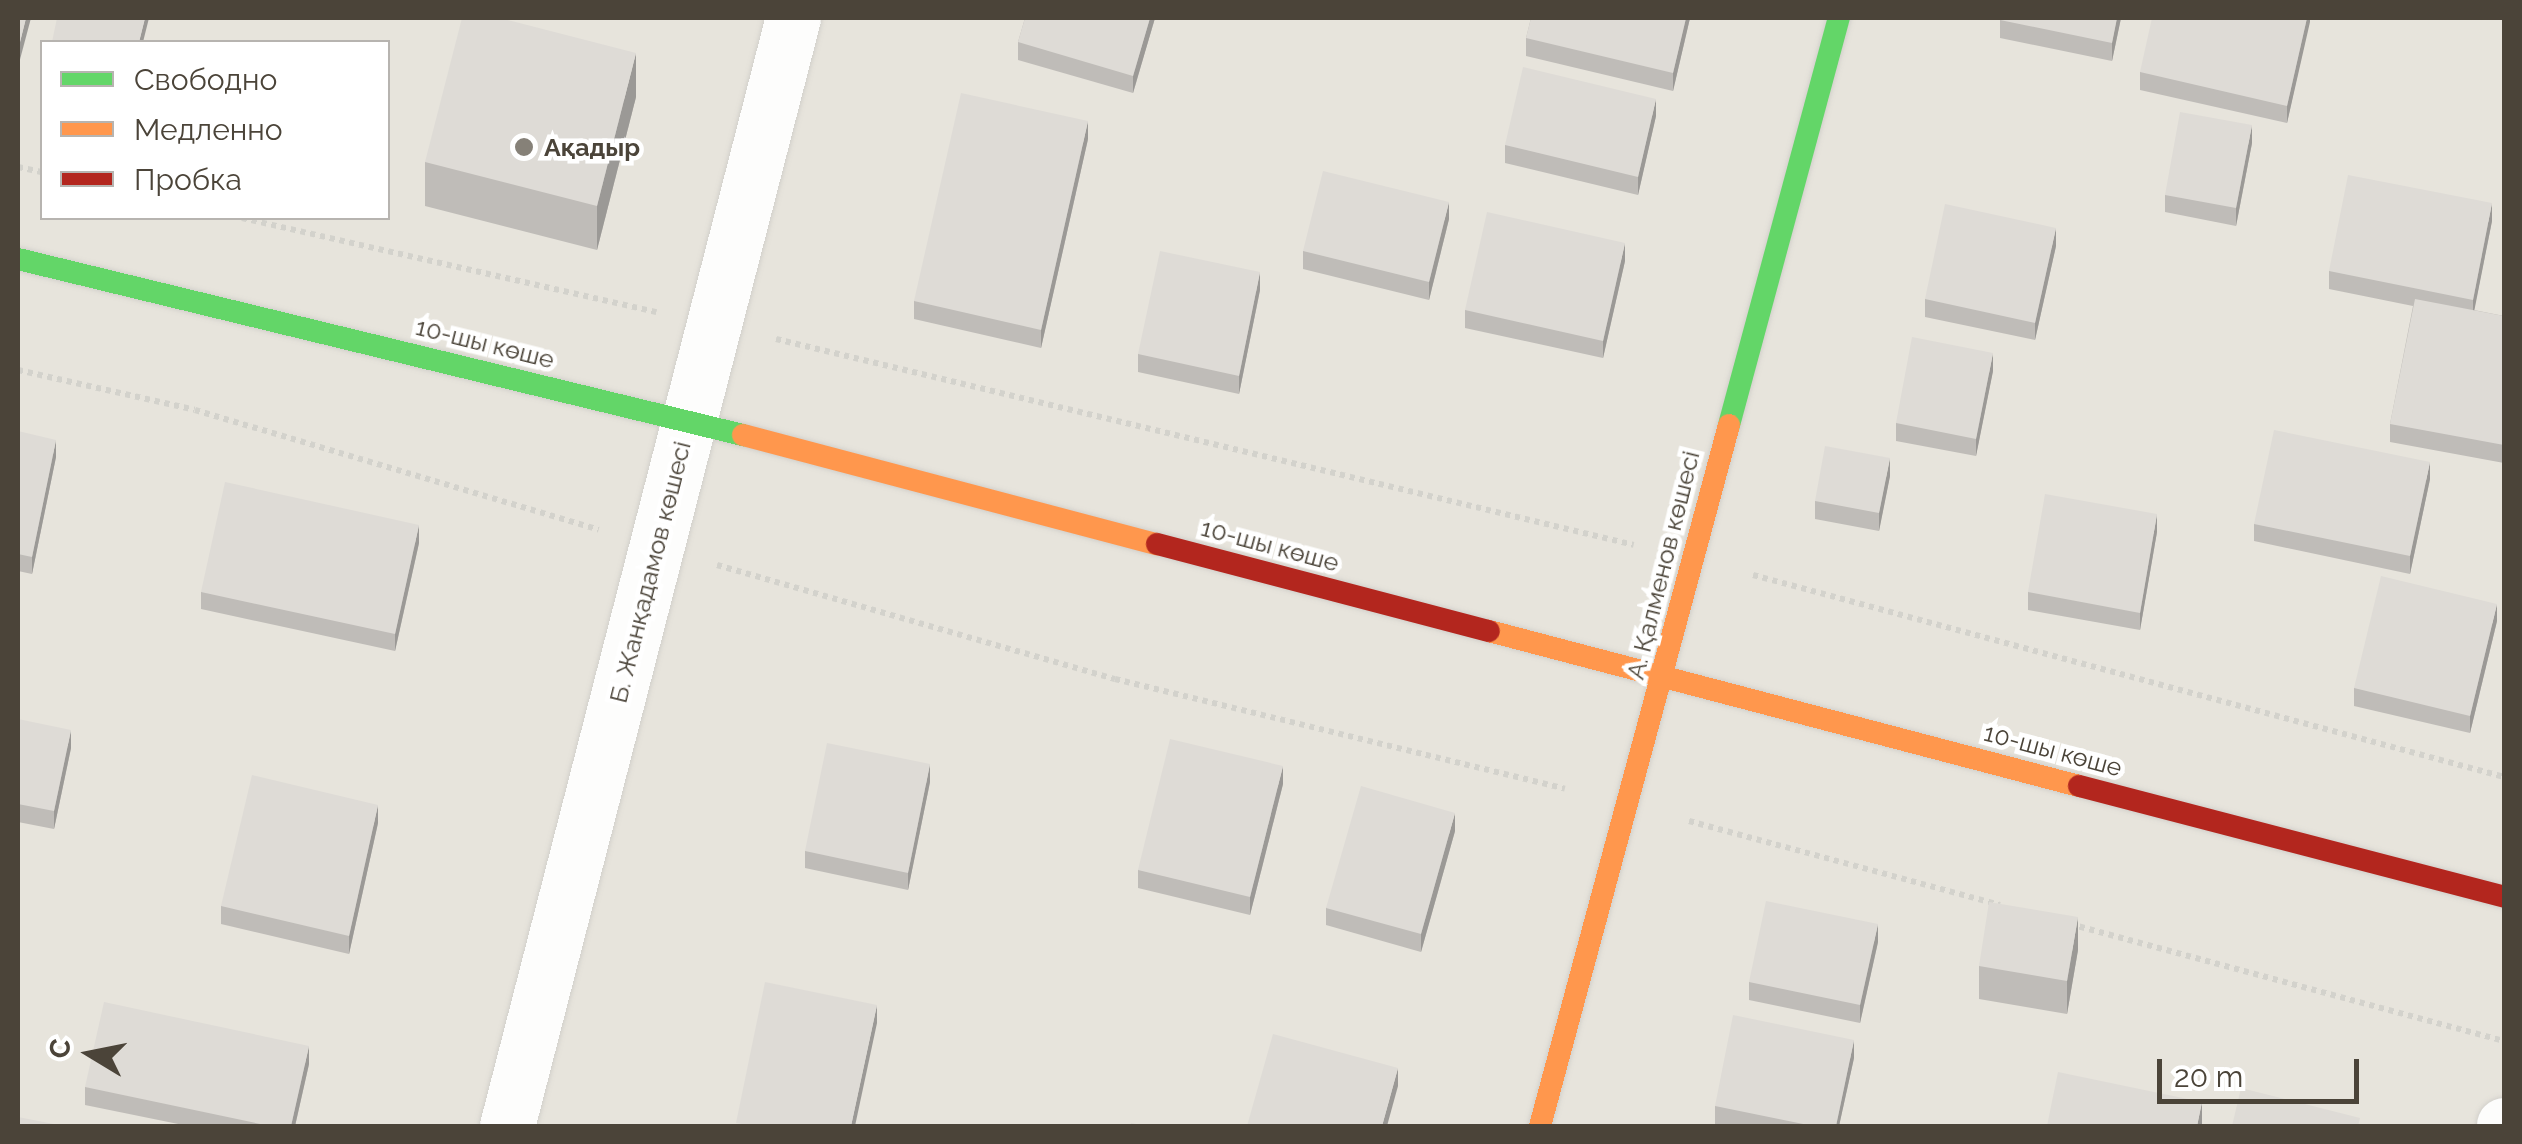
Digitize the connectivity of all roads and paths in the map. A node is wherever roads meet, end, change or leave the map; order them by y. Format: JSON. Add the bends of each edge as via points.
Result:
{"nodes":[{"id":1,"x":794,"y":18,"type":"edge"},
{"id":2,"x":1839,"y":18,"type":"edge"},
{"id":3,"x":251,"y":220,"type":"edge"},
{"id":4,"x":18,"y":259,"type":"edge"},
{"id":5,"x":712,"y":324,"type":"junction"},
{"id":6,"x":18,"y":370,"type":"edge"},
{"id":7,"x":688,"y":421,"type":"junction"},
{"id":8,"x":657,"y":547,"type":"junction"},
{"id":9,"x":1691,"y":558,"type":"junction"},
{"id":10,"x":1662,"y":676,"type":"junction"},
{"id":11,"x":2504,"y":778,"type":"edge"},
{"id":12,"x":1630,"y":805,"type":"junction"},
{"id":13,"x":2504,"y":897,"type":"edge"},
{"id":14,"x":2010,"y":908,"type":"edge"},
{"id":15,"x":2068,"y":923,"type":"edge"},
{"id":16,"x":2504,"y":1041,"type":"edge"},
{"id":17,"x":507,"y":1126,"type":"edge"},
{"id":18,"x":1540,"y":1126,"type":"edge"}],
"edges":[{"from":1,"to":5,"type":"street","name":"Б. Жанқадамов көшесі"},
{"from":2,"to":9,"type":"street","name":"А. Қалменов көшесі"},
{"from":3,"to":5,"type":"path"},
{"from":4,"to":7,"type":"street","name":"10-шы көше"},
{"from":5,"to":7,"type":"street","name":"Б. Жанқадамов көшесі"},
{"from":5,"to":9,"type":"path"},
{"from":6,"to":8,"type":"path","via":[[196,410]]},
{"from":7,"to":8,"type":"street","name":"Б. Жанқадамов көшесі"},
{"from":7,"to":10,"type":"street","name":"10-шы көше"},
{"from":8,"to":12,"type":"path","via":[[1115,679]]},
{"from":8,"to":17,"type":"street","name":"Б. Жанқадамов көшесі"},
{"from":9,"to":10,"type":"street","name":"А. Қалменов көшесі"},
{"from":9,"to":11,"type":"path"},
{"from":10,"to":12,"type":"street","name":"А. Қалменов көшесі"},
{"from":10,"to":13,"type":"street","name":"10-шы көше"},
{"from":12,"to":14,"type":"path"},
{"from":12,"to":18,"type":"street","name":"А. Қалменов көшесі"},
{"from":15,"to":16,"type":"path"}]}
